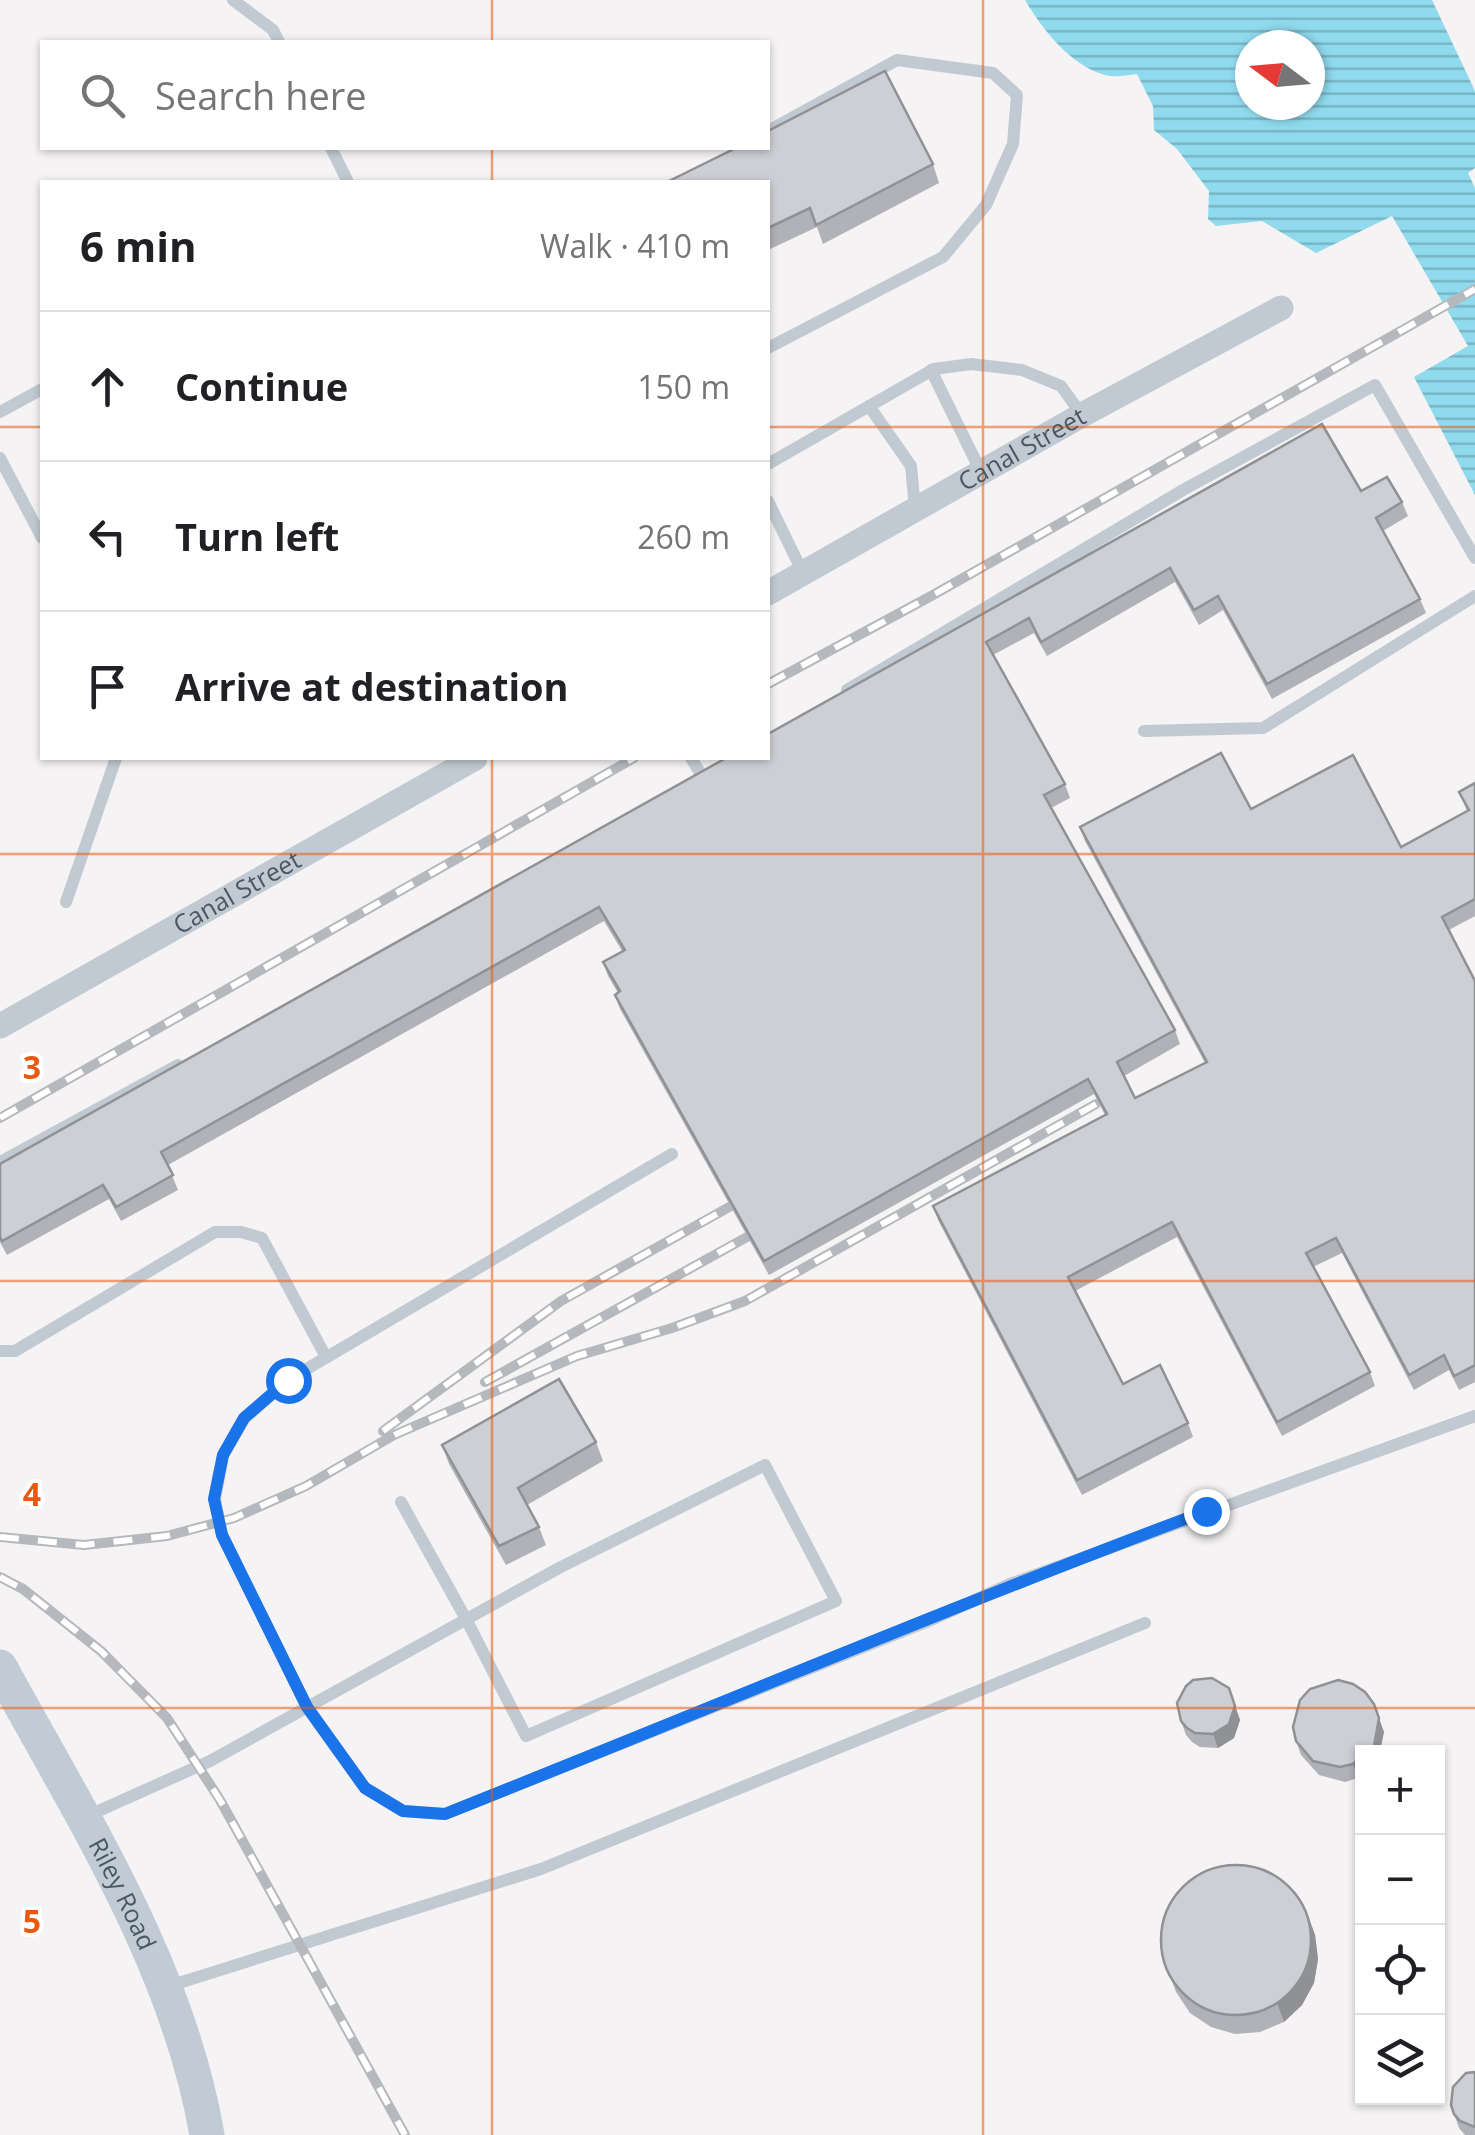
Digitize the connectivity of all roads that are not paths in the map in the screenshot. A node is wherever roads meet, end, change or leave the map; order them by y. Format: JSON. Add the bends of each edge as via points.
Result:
{"nodes":[{"id":1,"x":233,"y":0,"type":"edge"},
{"id":2,"x":278,"y":40,"type":"edge"},
{"id":3,"x":770,"y":130,"type":"edge"},
{"id":4,"x":332,"y":150,"type":"edge"},
{"id":5,"x":347,"y":180,"type":"edge"},
{"id":6,"x":1281,"y":308,"type":"dead end"},
{"id":7,"x":770,"y":347,"type":"edge"},
{"id":8,"x":931,"y":370,"type":"junction"},
{"id":9,"x":40,"y":389,"type":"edge"},
{"id":10,"x":869,"y":406,"type":"junction"},
{"id":11,"x":0,"y":412,"type":"edge"},
{"id":12,"x":1082,"y":415,"type":"junction"},
{"id":13,"x":0,"y":458,"type":"edge"},
{"id":14,"x":770,"y":463,"type":"edge"},
{"id":15,"x":981,"y":472,"type":"junction"},
{"id":16,"x":770,"y":505,"type":"edge"},
{"id":17,"x":914,"y":510,"type":"junction"},
{"id":18,"x":40,"y":534,"type":"edge"},
{"id":19,"x":1475,"y":558,"type":"edge"},
{"id":20,"x":802,"y":573,"type":"junction"},
{"id":21,"x":770,"y":592,"type":"edge"},
{"id":22,"x":1475,"y":596,"type":"edge"},
{"id":23,"x":834,"y":698,"type":"edge"},
{"id":24,"x":1144,"y":731,"type":"dead end"},
{"id":25,"x":115,"y":760,"type":"edge"},
{"id":26,"x":471,"y":760,"type":"edge"},
{"id":27,"x":692,"y":760,"type":"edge"},
{"id":28,"x":718,"y":767,"type":"edge"},
{"id":29,"x":702,"y":776,"type":"junction"},
{"id":30,"x":686,"y":785,"type":"edge"},
{"id":31,"x":66,"y":902,"type":"dead end"},
{"id":32,"x":0,"y":1026,"type":"edge"},
{"id":33,"x":190,"y":1058,"type":"edge"},
{"id":34,"x":672,"y":1154,"type":"dead end"},
{"id":35,"x":0,"y":1162,"type":"edge"},
{"id":36,"x":0,"y":1351,"type":"edge"},
{"id":37,"x":326,"y":1358,"type":"junction"},
{"id":38,"x":1475,"y":1416,"type":"edge"},
{"id":39,"x":401,"y":1502,"type":"dead end"},
{"id":40,"x":466,"y":1619,"type":"junction"},
{"id":41,"x":1146,"y":1623,"type":"dead end"},
{"id":42,"x":0,"y":1667,"type":"edge"},
{"id":43,"x":307,"y":1707,"type":"junction"},
{"id":44,"x":82,"y":1818,"type":"junction"},
{"id":45,"x":164,"y":1988,"type":"junction"},
{"id":46,"x":207,"y":2135,"type":"edge"}],
"edges":[{"from":1,"to":2,"type":"lane"},
{"from":3,"to":7,"type":"lane","via":[[897,60],[994,73],[1017,95],[1012,144],[986,205],[944,257]]},
{"from":4,"to":5,"type":"lane"},
{"from":6,"to":12,"type":"street","name":"Canal Street"},
{"from":8,"to":10,"type":"lane"},
{"from":8,"to":12,"type":"lane","via":[[971,364],[1022,370],[1061,386]]},
{"from":8,"to":15,"type":"lane"},
{"from":9,"to":11,"type":"lane"},
{"from":10,"to":14,"type":"lane"},
{"from":10,"to":17,"type":"lane","via":[[911,466]]},
{"from":12,"to":15,"type":"street","name":"Canal Street"},
{"from":13,"to":18,"type":"lane"},
{"from":15,"to":17,"type":"street","name":"Canal Street"},
{"from":16,"to":20,"type":"lane"},
{"from":17,"to":20,"type":"street","name":"Canal Street"},
{"from":19,"to":23,"type":"lane","via":[[1375,385],[1183,490]]},
{"from":20,"to":21,"type":"street","name":"Canal Street"},
{"from":22,"to":24,"type":"lane","via":[[1263,728]]},
{"from":25,"to":31,"type":"lane"},
{"from":26,"to":32,"type":"street","name":"Canal Street"},
{"from":27,"to":29,"type":"lane"},
{"from":28,"to":29,"type":"lane"},
{"from":29,"to":30,"type":"lane"},
{"from":33,"to":35,"type":"lane"},
{"from":34,"to":37,"type":"lane"},
{"from":36,"to":37,"type":"lane","via":[[15,1350],[215,1232],[241,1232],[262,1238]]},
{"from":37,"to":43,"type":"lane","via":[[244,1418],[223,1455],[214,1499],[222,1535]]},
{"from":38,"to":43,"type":"lane","via":[[1010,1584],[445,1814],[403,1811],[365,1788]]},
{"from":39,"to":40,"type":"lane"},
{"from":40,"to":40,"type":"lane","via":[[765,1465],[836,1601],[526,1736]]},
{"from":40,"to":43,"type":"lane"},
{"from":41,"to":45,"type":"lane","via":[[542,1869]]},
{"from":42,"to":44,"type":"main road","name":"Riley Road"},
{"from":43,"to":44,"type":"lane","via":[[210,1761]]},
{"from":44,"to":45,"type":"main road","name":"Riley Road","via":[[132,1910]]},
{"from":45,"to":46,"type":"main road","name":"Riley Road"}]}
